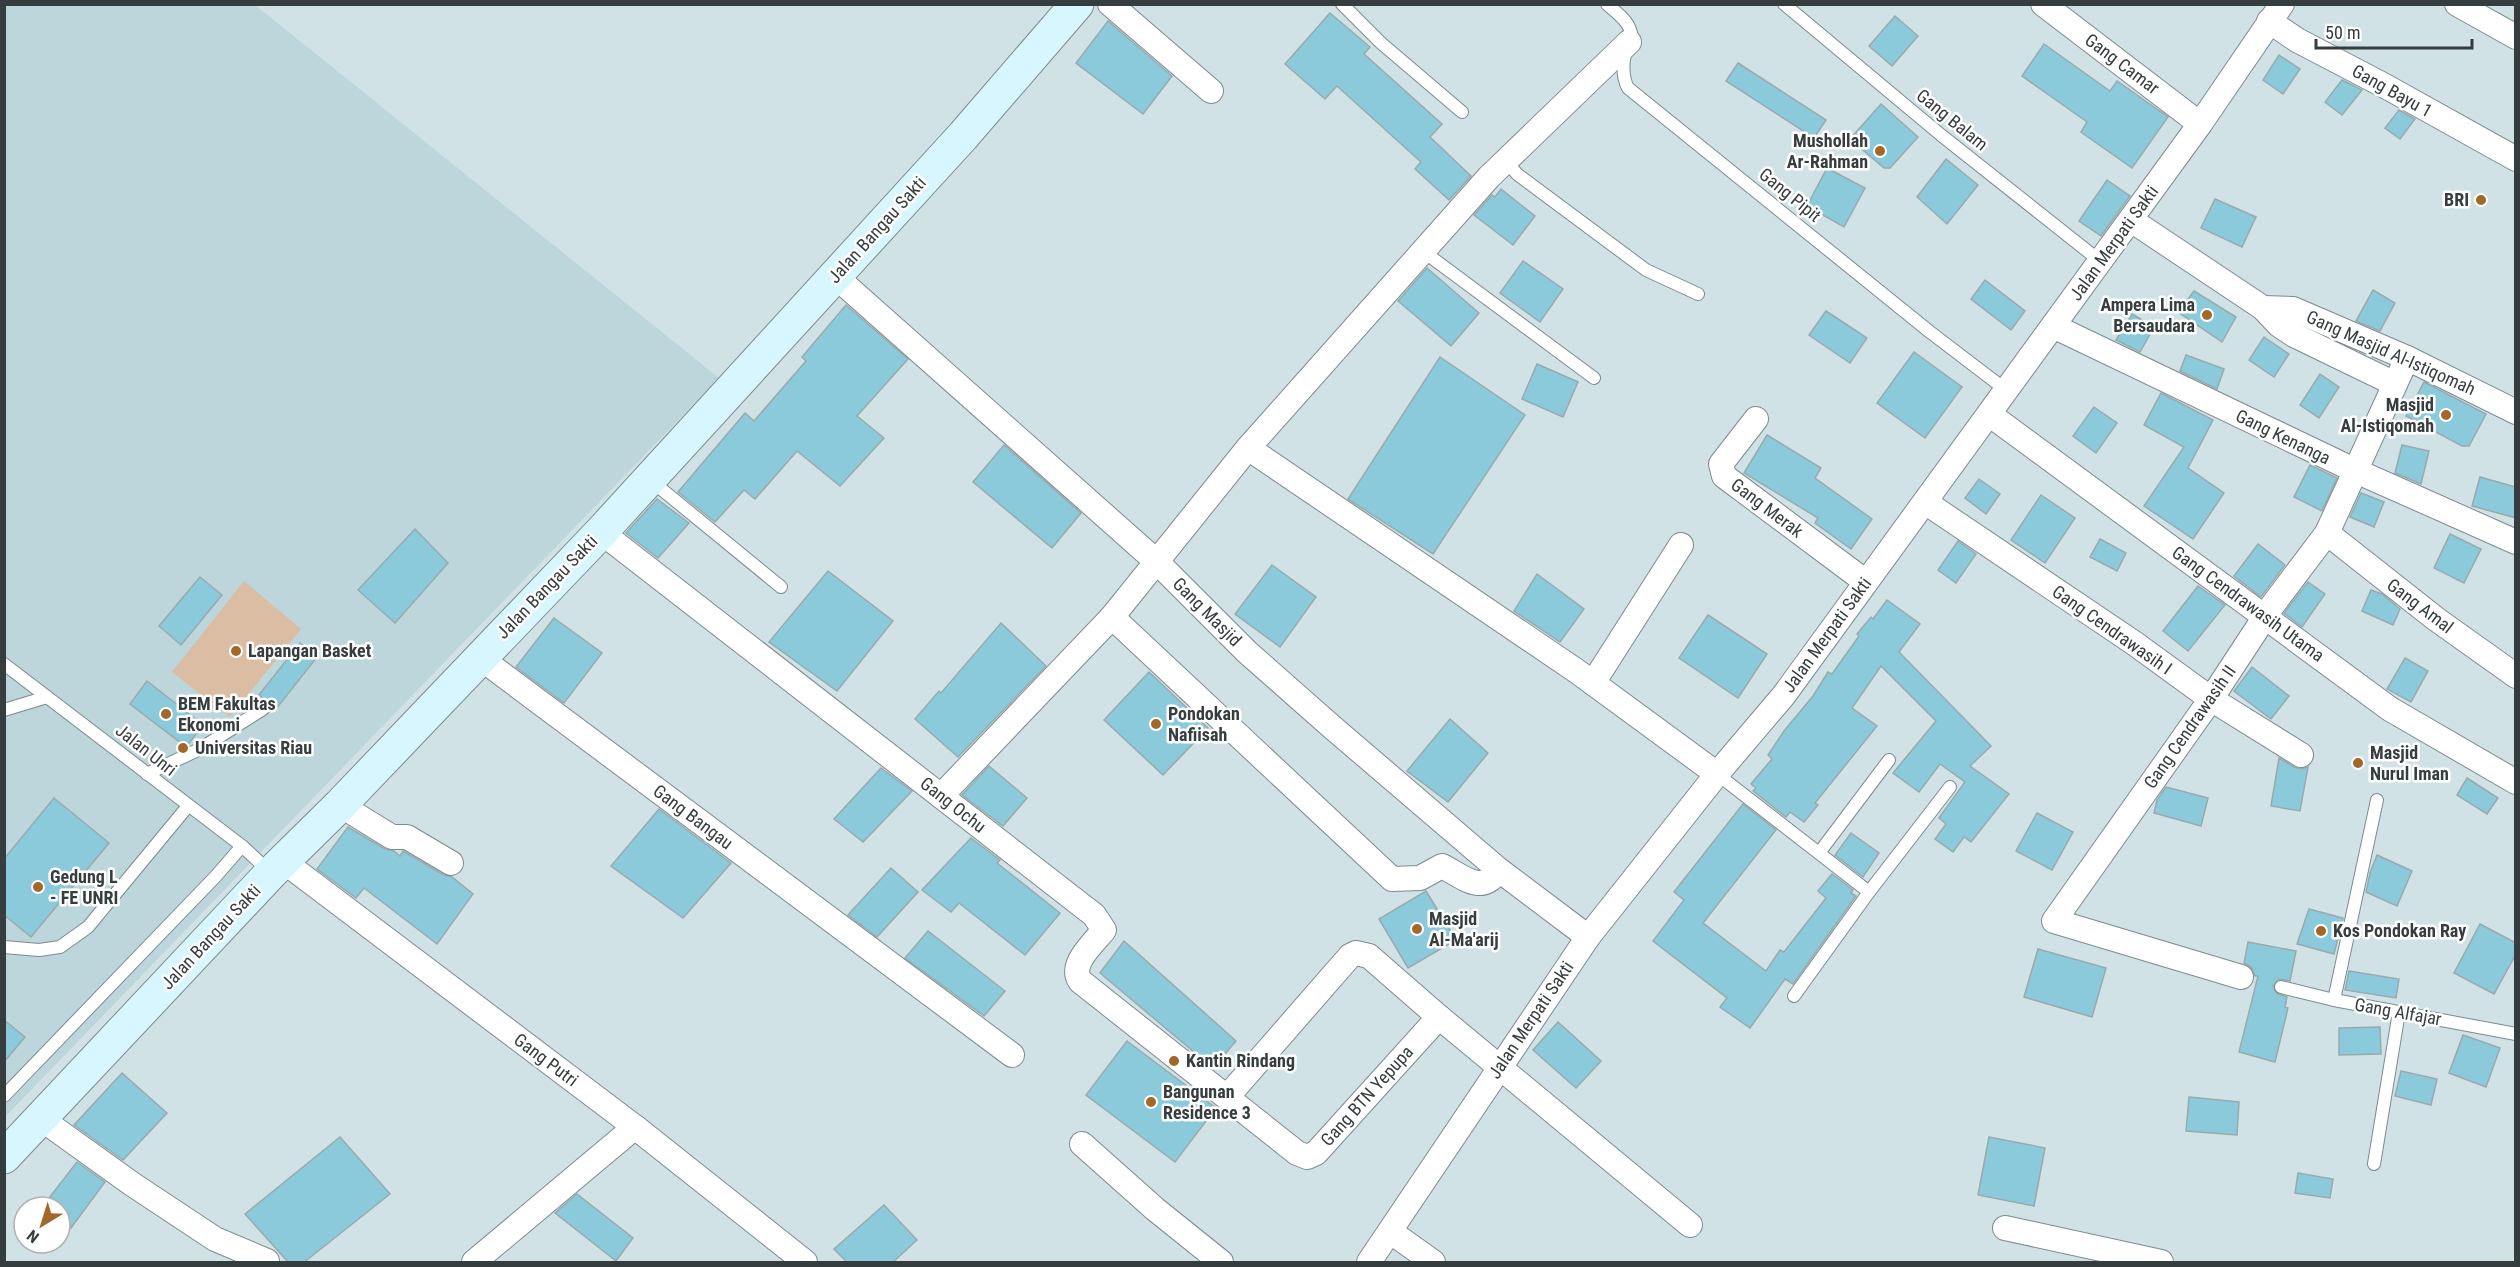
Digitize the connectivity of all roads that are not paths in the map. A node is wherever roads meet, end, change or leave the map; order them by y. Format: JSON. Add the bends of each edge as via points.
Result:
{"nodes":[{"id":1,"x":1077,"y":4,"type":"edge"},
{"id":2,"x":1110,"y":4,"type":"edge"},
{"id":3,"x":1342,"y":4,"type":"edge"},
{"id":4,"x":1607,"y":4,"type":"edge"},
{"id":5,"x":1784,"y":4,"type":"edge"},
{"id":6,"x":2043,"y":4,"type":"edge"},
{"id":7,"x":2457,"y":4,"type":"edge"},
{"id":8,"x":2275,"y":13,"type":"edge"},
{"id":9,"x":2516,"y":37,"type":"edge"},
{"id":10,"x":1629,"y":42,"type":"junction"},
{"id":11,"x":1211,"y":91,"type":"dead end"},
{"id":12,"x":1462,"y":112,"type":"dead end"},
{"id":13,"x":2200,"y":124,"type":"junction"},
{"id":14,"x":2516,"y":159,"type":"edge"},
{"id":15,"x":1507,"y":162,"type":"junction"},
{"id":16,"x":2131,"y":220,"type":"junction"},
{"id":17,"x":1424,"y":252,"type":"junction"},
{"id":18,"x":2100,"y":261,"type":"junction"},
{"id":19,"x":835,"y":276,"type":"junction"},
{"id":20,"x":1698,"y":294,"type":"dead end"},
{"id":21,"x":2263,"y":308,"type":"junction"},
{"id":22,"x":2053,"y":326,"type":"junction"},
{"id":23,"x":2407,"y":358,"type":"junction"},
{"id":24,"x":1594,"y":378,"type":"dead end"},
{"id":25,"x":2395,"y":384,"type":"junction"},
{"id":26,"x":2006,"y":390,"type":"junction"},
{"id":27,"x":2516,"y":412,"type":"edge"},
{"id":28,"x":1989,"y":414,"type":"junction"},
{"id":29,"x":1756,"y":419,"type":"dead end"},
{"id":30,"x":1248,"y":448,"type":"junction"},
{"id":31,"x":2355,"y":471,"type":"junction"},
{"id":32,"x":648,"y":479,"type":"junction"},
{"id":33,"x":1925,"y":502,"type":"junction"},
{"id":34,"x":601,"y":532,"type":"junction"},
{"id":35,"x":2327,"y":533,"type":"junction"},
{"id":36,"x":2516,"y":542,"type":"edge"},
{"id":37,"x":1681,"y":545,"type":"dead end"},
{"id":38,"x":1157,"y":562,"type":"junction"},
{"id":39,"x":1866,"y":582,"type":"junction"},
{"id":40,"x":781,"y":587,"type":"dead end"},
{"id":41,"x":1112,"y":617,"type":"junction"},
{"id":42,"x":2265,"y":617,"type":"junction"},
{"id":43,"x":479,"y":657,"type":"junction"},
{"id":44,"x":4,"y":664,"type":"edge"},
{"id":45,"x":2516,"y":676,"type":"edge"},
{"id":46,"x":1593,"y":683,"type":"junction"},
{"id":47,"x":47,"y":697,"type":"junction"},
{"id":48,"x":2211,"y":699,"type":"junction"},
{"id":49,"x":263,"y":709,"type":"dead end"},
{"id":50,"x":4,"y":710,"type":"edge"},
{"id":51,"x":2301,"y":755,"type":"dead end"},
{"id":52,"x":1889,"y":760,"type":"dead end"},
{"id":53,"x":147,"y":774,"type":"junction"},
{"id":54,"x":1717,"y":774,"type":"junction"},
{"id":55,"x":2516,"y":782,"type":"edge"},
{"id":56,"x":1950,"y":787,"type":"dead end"},
{"id":57,"x":942,"y":796,"type":"junction"},
{"id":58,"x":2377,"y":800,"type":"dead end"},
{"id":59,"x":340,"y":805,"type":"junction"},
{"id":60,"x":188,"y":806,"type":"junction"},
{"id":61,"x":242,"y":846,"type":"junction"},
{"id":62,"x":1819,"y":853,"type":"junction"},
{"id":63,"x":451,"y":863,"type":"dead end"},
{"id":64,"x":273,"y":867,"type":"junction"},
{"id":65,"x":1499,"y":870,"type":"junction"},
{"id":66,"x":1869,"y":892,"type":"junction"},
{"id":67,"x":1588,"y":937,"type":"junction"},
{"id":68,"x":4,"y":947,"type":"edge"},
{"id":69,"x":2241,"y":976,"type":"dead end"},
{"id":70,"x":2281,"y":987,"type":"dead end"},
{"id":71,"x":1794,"y":996,"type":"dead end"},
{"id":72,"x":2334,"y":1000,"type":"junction"},
{"id":73,"x":2400,"y":1012,"type":"junction"},
{"id":74,"x":1439,"y":1017,"type":"junction"},
{"id":75,"x":2516,"y":1034,"type":"edge"},
{"id":76,"x":1012,"y":1055,"type":"dead end"},
{"id":77,"x":1499,"y":1068,"type":"junction"},
{"id":78,"x":4,"y":1096,"type":"edge"},
{"id":79,"x":1227,"y":1097,"type":"junction"},
{"id":80,"x":40,"y":1118,"type":"junction"},
{"id":81,"x":635,"y":1127,"type":"junction"},
{"id":82,"x":1082,"y":1144,"type":"dead end"},
{"id":83,"x":4,"y":1157,"type":"edge"},
{"id":84,"x":2374,"y":1164,"type":"dead end"},
{"id":85,"x":1690,"y":1225,"type":"dead end"},
{"id":86,"x":2005,"y":1228,"type":"dead end"},
{"id":87,"x":1390,"y":1232,"type":"junction"},
{"id":88,"x":267,"y":1261,"type":"dead end"},
{"id":89,"x":474,"y":1263,"type":"edge"},
{"id":90,"x":805,"y":1263,"type":"edge"},
{"id":91,"x":1221,"y":1263,"type":"edge"},
{"id":92,"x":1369,"y":1263,"type":"edge"},
{"id":93,"x":1433,"y":1263,"type":"edge"},
{"id":94,"x":2161,"y":1263,"type":"edge"}],
"edges":[{"from":1,"to":19,"type":"street","name":"Jalan Bangau Sakti"},
{"from":2,"to":11,"type":"street"},
{"from":3,"to":12,"type":"lane"},
{"from":4,"to":10,"type":"lane","name":"Gang Pipit","via":[[1629,24]]},
{"from":5,"to":18,"type":"lane","name":"Gang Balam"},
{"from":6,"to":13,"type":"street","name":"Gang Camar"},
{"from":7,"to":9,"type":"street"},
{"from":8,"to":13,"type":"street","name":"Jalan Merpati Sakti"},
{"from":8,"to":14,"type":"street","name":"Gang Bayu 1","via":[[2297,40]]},
{"from":10,"to":15,"type":"street"},
{"from":10,"to":26,"type":"lane","name":"Gang Pipit","via":[[1623,71],[1628,88]]},
{"from":13,"to":16,"type":"street","name":"Jalan Merpati Sakti"},
{"from":15,"to":17,"type":"street","via":[[1489,177]]},
{"from":15,"to":20,"type":"lane","via":[[1516,174],[1646,270]]},
{"from":16,"to":18,"type":"street","name":"Jalan Merpati Sakti"},
{"from":16,"to":21,"type":"street","name":"Gang Masjid Al-Istiqomah"},
{"from":17,"to":24,"type":"lane"},
{"from":17,"to":30,"type":"street"},
{"from":18,"to":22,"type":"street","name":"Jalan Merpati Sakti"},
{"from":19,"to":32,"type":"street","name":"Jalan Bangau Sakti"},
{"from":19,"to":38,"type":"street","name":"Gang Masjid"},
{"from":21,"to":23,"type":"street","name":"Gang Masjid Al-Istiqomah","via":[[2293,309]]},
{"from":21,"to":25,"type":"street","name":"Gang Masjid Al-Istiqomah","via":[[2279,326],[2294,335]]},
{"from":22,"to":26,"type":"street","name":"Jalan Merpati Sakti"},
{"from":22,"to":31,"type":"street","name":"Gang Kenanga"},
{"from":23,"to":25,"type":"street","name":"Gang Cendrawasih II"},
{"from":23,"to":27,"type":"street","name":"Gang Masjid Al-Istiqomah"},
{"from":25,"to":31,"type":"street","name":"Gang Cendrawasih II"},
{"from":26,"to":28,"type":"street","name":"Jalan Merpati Sakti"},
{"from":28,"to":33,"type":"street","name":"Jalan Merpati Sakti"},
{"from":28,"to":42,"type":"street","name":"Gang Cendrawasih Utama"},
{"from":29,"to":39,"type":"street","name":"Gang Merak","via":[[1721,464],[1724,476]]},
{"from":30,"to":38,"type":"street"},
{"from":30,"to":46,"type":"street"},
{"from":31,"to":35,"type":"street","name":"Gang Cendrawasih II"},
{"from":31,"to":36,"type":"street","name":"Gang Kenanga"},
{"from":32,"to":34,"type":"street","name":"Jalan Bangau Sakti"},
{"from":32,"to":40,"type":"lane"},
{"from":33,"to":39,"type":"street","name":"Jalan Merpati Sakti"},
{"from":33,"to":48,"type":"street","name":"Gang Cendrawasih I"},
{"from":34,"to":43,"type":"street","name":"Jalan Bangau Sakti"},
{"from":34,"to":57,"type":"street","name":"Gang Ochu"},
{"from":35,"to":42,"type":"street","name":"Gang Cendrawasih II"},
{"from":35,"to":45,"type":"street","name":"Gang Amal"},
{"from":37,"to":46,"type":"street"},
{"from":38,"to":41,"type":"street"},
{"from":38,"to":65,"type":"street","name":"Gang Masjid","via":[[1247,652]]},
{"from":39,"to":54,"type":"street","name":"Jalan Merpati Sakti","via":[[1784,695]]},
{"from":41,"to":57,"type":"street"},
{"from":41,"to":65,"type":"street","via":[[1392,879],[1420,879],[1442,866],[1471,883],[1484,884]]},
{"from":42,"to":48,"type":"street","name":"Gang Cendrawasih II"},
{"from":42,"to":55,"type":"street","name":"Gang Cendrawasih Utama","via":[[2390,709]]},
{"from":43,"to":59,"type":"street","name":"Jalan Bangau Sakti"},
{"from":43,"to":76,"type":"street","name":"Gang Bangau"},
{"from":44,"to":47,"type":"lane","name":"Jalan Unri"},
{"from":46,"to":54,"type":"street"},
{"from":47,"to":50,"type":"lane"},
{"from":47,"to":53,"type":"lane","name":"Jalan Unri"},
{"from":48,"to":51,"type":"street","name":"Gang Cendrawasih I"},
{"from":48,"to":69,"type":"street","name":"Gang Cendrawasih II","via":[[2054,921]]},
{"from":49,"to":53,"type":"lane","via":[[200,749]]},
{"from":52,"to":62,"type":"lane"},
{"from":53,"to":60,"type":"lane","name":"Jalan Unri"},
{"from":54,"to":62,"type":"lane"},
{"from":54,"to":67,"type":"street","name":"Jalan Merpati Sakti"},
{"from":56,"to":66,"type":"lane"},
{"from":57,"to":79,"type":"street","name":"Gang Ochu","via":[[1094,915],[1104,930],[1077,966],[1080,981]]},
{"from":58,"to":72,"type":"lane"},
{"from":59,"to":63,"type":"street","via":[[392,837],[407,837]]},
{"from":59,"to":64,"type":"street","name":"Jalan Bangau Sakti"},
{"from":60,"to":61,"type":"lane","name":"Jalan Unri"},
{"from":60,"to":68,"type":"lane","via":[[88,927],[60,947]]},
{"from":61,"to":64,"type":"lane","name":"Jalan Unri"},
{"from":61,"to":78,"type":"lane"},
{"from":62,"to":66,"type":"lane"},
{"from":64,"to":80,"type":"street","name":"Jalan Bangau Sakti"},
{"from":64,"to":81,"type":"street","name":"Gang Putri"},
{"from":65,"to":67,"type":"street","name":"Gang Masjid"},
{"from":66,"to":71,"type":"lane"},
{"from":67,"to":77,"type":"street","name":"Jalan Merpati Sakti"},
{"from":70,"to":72,"type":"lane","name":"Gang Alfajar"},
{"from":72,"to":73,"type":"lane","name":"Gang Alfajar"},
{"from":73,"to":75,"type":"lane","name":"Gang Alfajar"},
{"from":73,"to":84,"type":"lane"},
{"from":74,"to":77,"type":"street"},
{"from":74,"to":79,"type":"street","name":"Gang BTN Yepupa","via":[[1316,1153],[1307,1157],[1296,1153]]},
{"from":74,"to":79,"type":"street","via":[[1369,956],[1356,953]]},
{"from":77,"to":85,"type":"street"},
{"from":77,"to":87,"type":"street","name":"Jalan Merpati Sakti"},
{"from":80,"to":83,"type":"street","name":"Jalan Bangau Sakti"},
{"from":80,"to":88,"type":"street","via":[[215,1239]]},
{"from":81,"to":89,"type":"street"},
{"from":81,"to":90,"type":"street","name":"Gang Putri"},
{"from":82,"to":91,"type":"street"},
{"from":86,"to":94,"type":"street"},
{"from":87,"to":92,"type":"street","name":"Jalan Merpati Sakti"},
{"from":87,"to":93,"type":"street"}]}
